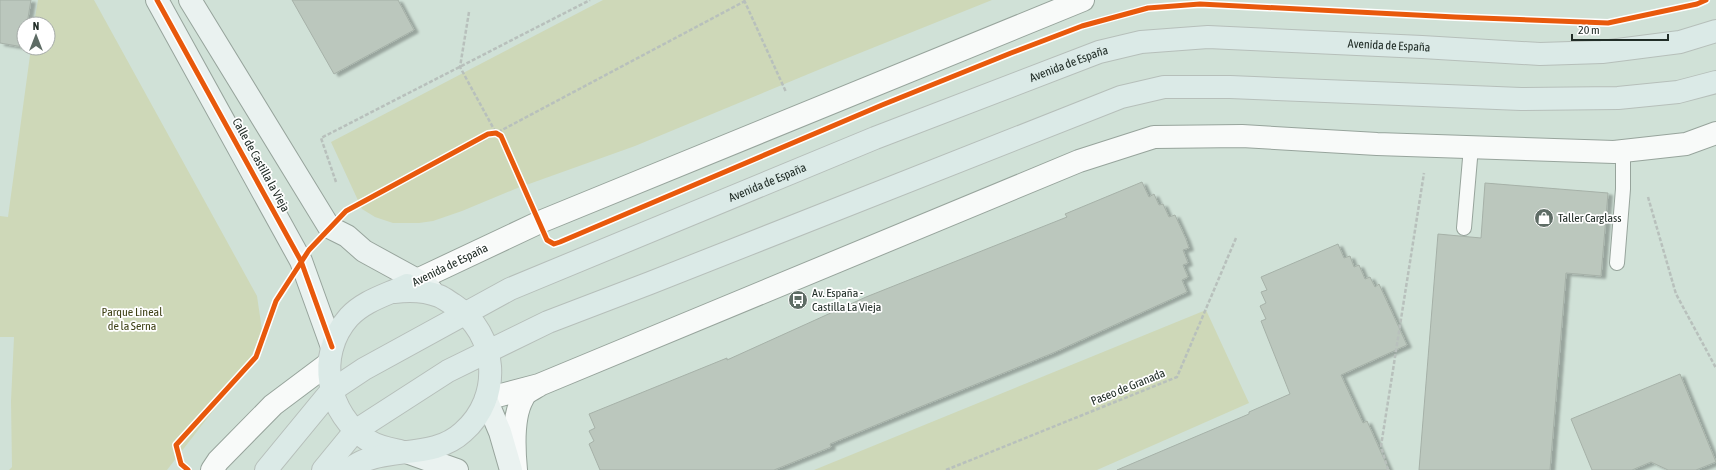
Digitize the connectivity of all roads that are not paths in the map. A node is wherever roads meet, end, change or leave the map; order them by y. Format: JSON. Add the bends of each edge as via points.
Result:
{"nodes":[{"id":1,"x":157,"y":0,"type":"edge"},
{"id":2,"x":190,"y":0,"type":"edge"},
{"id":3,"x":1083,"y":0,"type":"edge"},
{"id":4,"x":1716,"y":31,"type":"edge"},
{"id":5,"x":1716,"y":82,"type":"edge"},
{"id":6,"x":1716,"y":133,"type":"edge"},
{"id":7,"x":1471,"y":147,"type":"junction"},
{"id":8,"x":1623,"y":151,"type":"junction"},
{"id":9,"x":1464,"y":228,"type":"dead end"},
{"id":10,"x":1617,"y":263,"type":"dead end"},
{"id":11,"x":417,"y":280,"type":"junction"},
{"id":12,"x":394,"y":292,"type":"junction"},
{"id":13,"x":440,"y":296,"type":"junction"},
{"id":14,"x":466,"y":313,"type":"junction"},
{"id":15,"x":488,"y":352,"type":"junction"},
{"id":16,"x":331,"y":355,"type":"junction"},
{"id":17,"x":539,"y":385,"type":"junction"},
{"id":18,"x":331,"y":391,"type":"junction"},
{"id":19,"x":486,"y":399,"type":"junction"},
{"id":20,"x":355,"y":431,"type":"junction"},
{"id":21,"x":406,"y":452,"type":"junction"},
{"id":22,"x":212,"y":470,"type":"edge"},
{"id":23,"x":266,"y":470,"type":"edge"},
{"id":24,"x":323,"y":470,"type":"edge"},
{"id":25,"x":347,"y":470,"type":"edge"},
{"id":26,"x":457,"y":470,"type":"edge"},
{"id":27,"x":511,"y":470,"type":"edge"},
{"id":28,"x":516,"y":470,"type":"edge"}],
"edges":[{"from":1,"to":16,"type":"main road","name":"Calle de Castilla la Vieja","via":[[301,261]]},
{"from":2,"to":11,"type":"main road","name":"Calle de Castilla la Vieja","via":[[329,227],[346,236],[364,251]]},
{"from":3,"to":11,"type":"street","name":"Avenida de España","via":[[540,222]]},
{"from":4,"to":14,"type":"main road","name":"Avenida de España","via":[[1680,42],[1602,52],[1540,54],[1208,37],[1141,42],[1099,52],[875,138],[532,279]]},
{"from":5,"to":15,"type":"main road","via":[[1678,92],[1618,98],[1522,99],[1282,88],[1164,87],[1121,97],[548,322]]},
{"from":6,"to":8,"type":"street","via":[[1686,144]]},
{"from":7,"to":8,"type":"street"},
{"from":7,"to":9,"type":"lane"},
{"from":7,"to":17,"type":"street","via":[[1242,136],[1154,137],[1079,160]]},
{"from":8,"to":10,"type":"lane"},
{"from":11,"to":12,"type":"main road","name":"Avenida de España"},
{"from":11,"to":13,"type":"main road"},
{"from":12,"to":13,"type":"main road","name":"Avenida de España","via":[[409,290]]},
{"from":12,"to":16,"type":"main road","name":"Avenida de España","via":[[362,306],[349,318],[339,331]]},
{"from":13,"to":14,"type":"main road","name":"Avenida de España"},
{"from":14,"to":15,"type":"main road","name":"Avenida de España","via":[[480,330]]},
{"from":14,"to":18,"type":"main road","name":"Avenida de España","via":[[364,369]]},
{"from":15,"to":19,"type":"main road","name":"Avenida de España","via":[[491,376]]},
{"from":15,"to":20,"type":"main road","via":[[448,371]]},
{"from":16,"to":18,"type":"main road","name":"Avenida de España"},
{"from":16,"to":22,"type":"street","name":"Avenida de España","via":[[273,405]]},
{"from":17,"to":19,"type":"street"},
{"from":17,"to":28,"type":"street","via":[[523,396],[518,411],[514,447]]},
{"from":18,"to":20,"type":"main road","name":"Avenida de España","via":[[340,413]]},
{"from":18,"to":23,"type":"main road","name":"Avenida de España"},
{"from":19,"to":21,"type":"main road","name":"Avenida de España","via":[[476,418],[463,433],[446,444]]},
{"from":19,"to":27,"type":"main road","via":[[500,432]]},
{"from":20,"to":21,"type":"main road","name":"Avenida de España","via":[[370,442],[387,449]]},
{"from":20,"to":24,"type":"main road"},
{"from":21,"to":25,"type":"main road","name":"Avenida de España","via":[[366,460]]},
{"from":21,"to":26,"type":"main road"}]}
